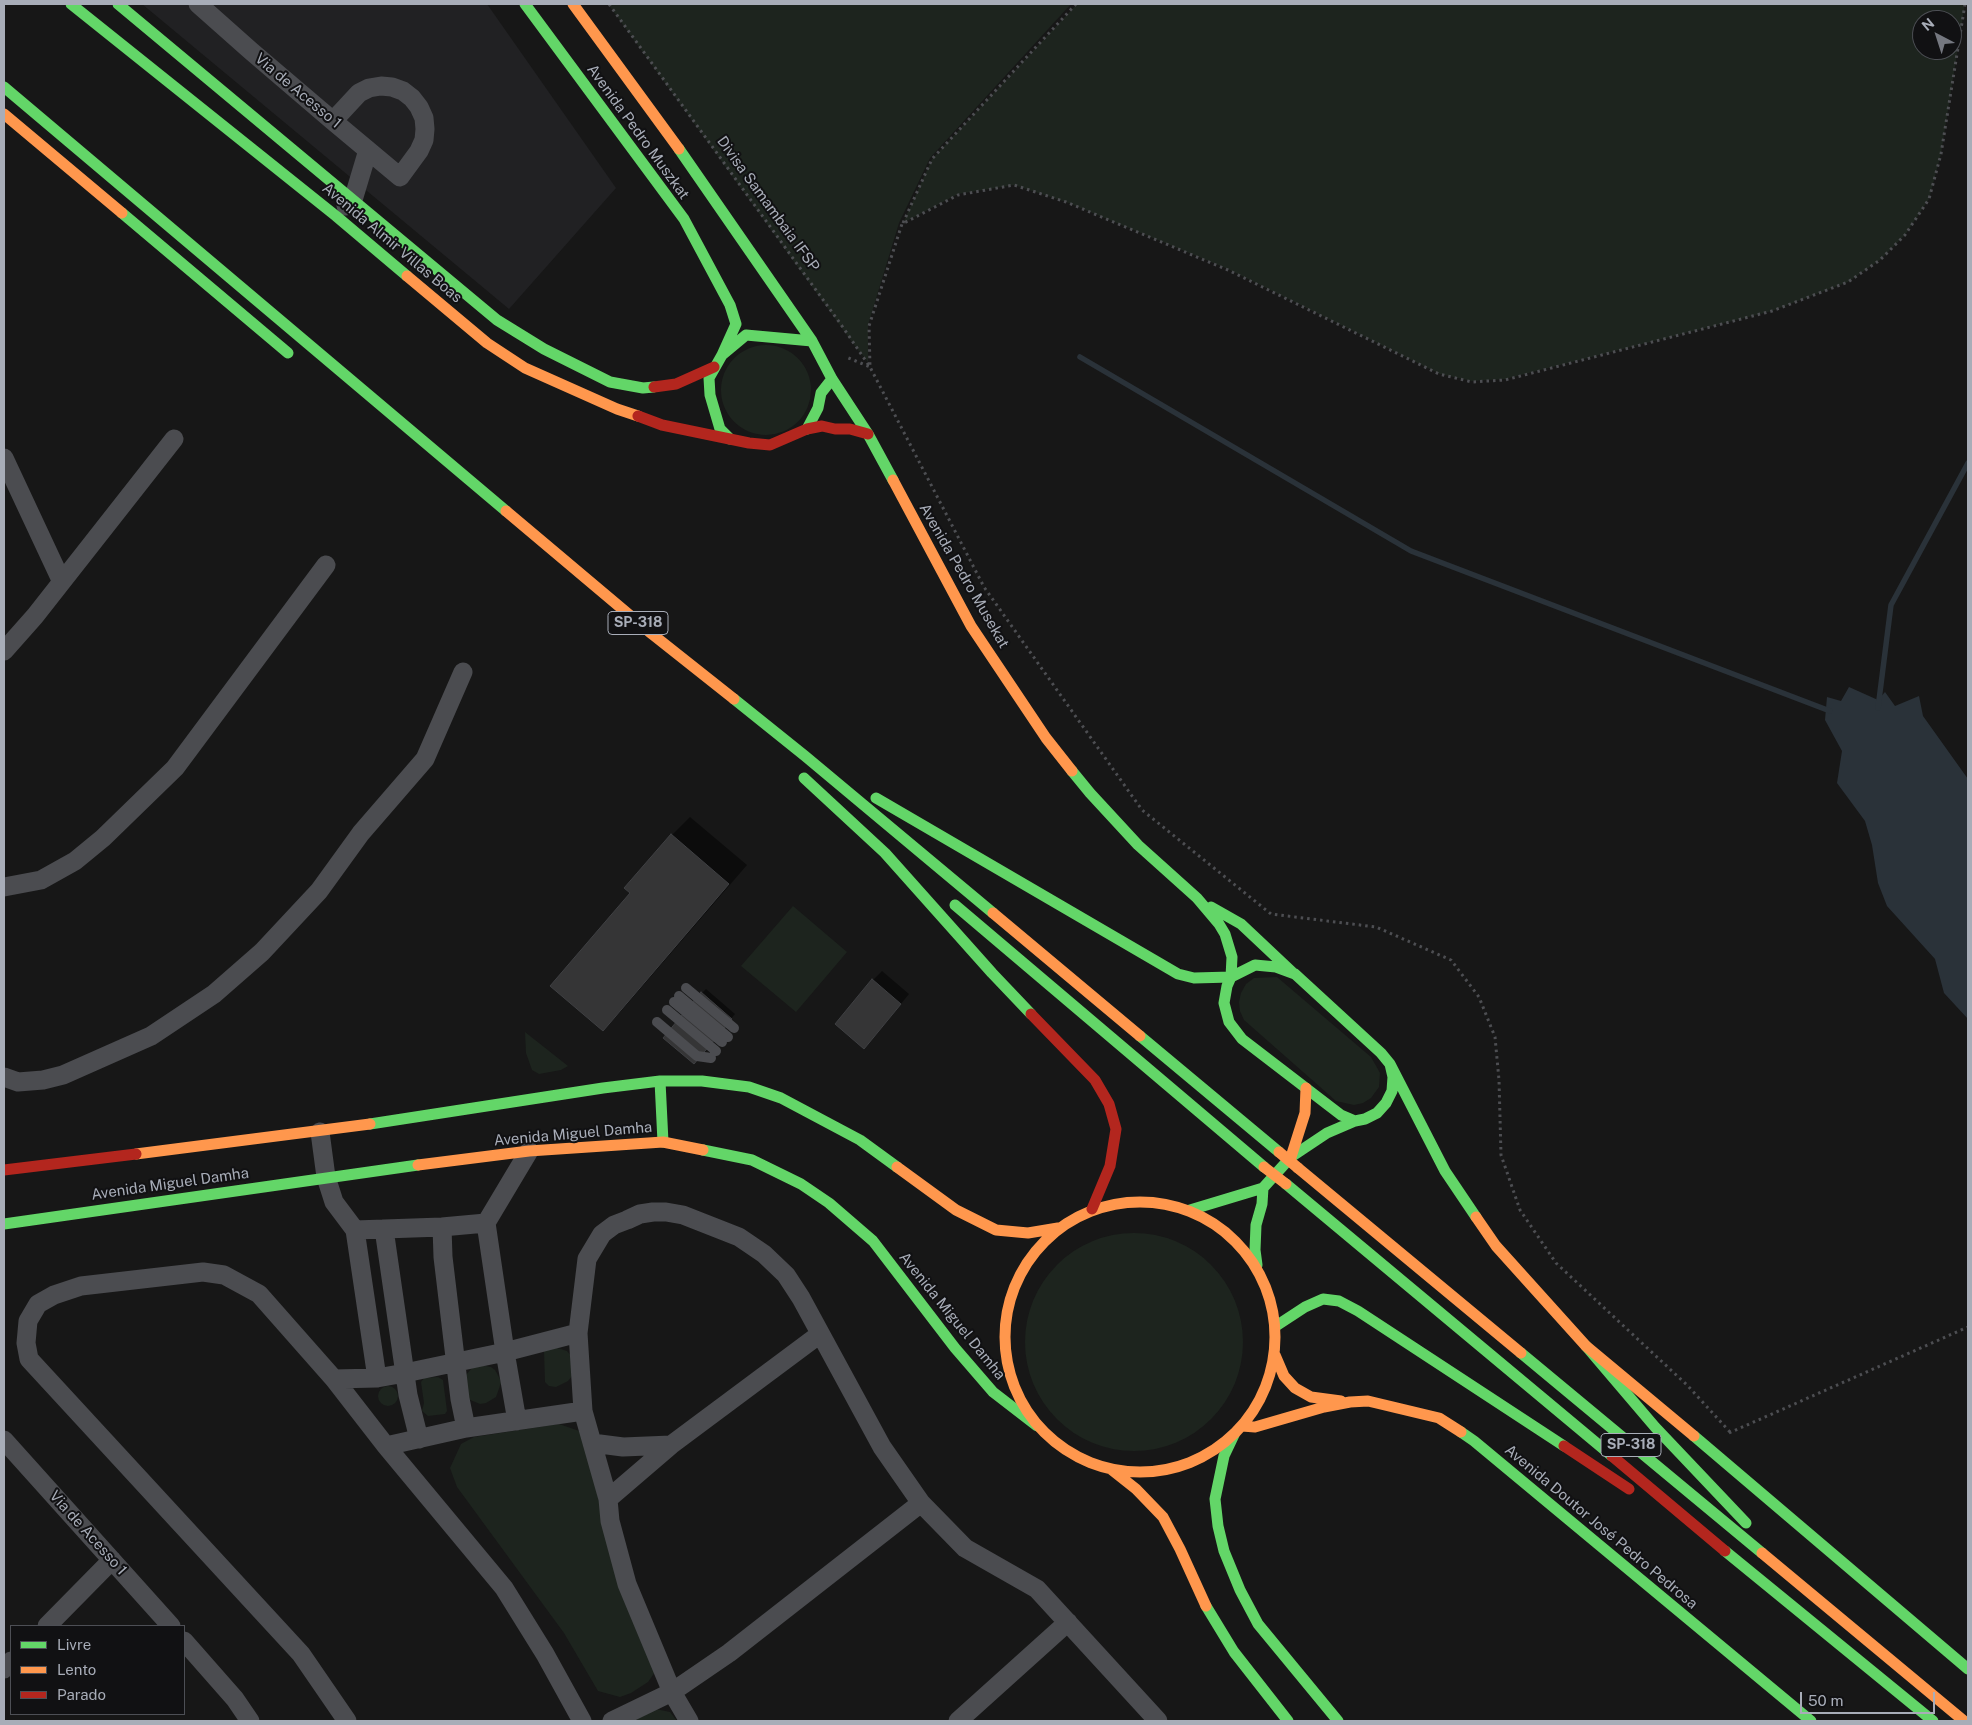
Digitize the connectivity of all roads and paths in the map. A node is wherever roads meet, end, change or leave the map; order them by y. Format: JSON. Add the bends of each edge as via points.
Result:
{"nodes":[{"id":1,"x":72,"y":4,"type":"edge"},
{"id":2,"x":118,"y":4,"type":"edge"},
{"id":3,"x":198,"y":4,"type":"edge"},
{"id":4,"x":525,"y":4,"type":"edge"},
{"id":5,"x":573,"y":4,"type":"edge"},
{"id":6,"x":608,"y":4,"type":"edge"},
{"id":7,"x":1076,"y":4,"type":"edge"},
{"id":8,"x":1965,"y":4,"type":"edge"},
{"id":9,"x":4,"y":87,"type":"edge"},
{"id":10,"x":4,"y":114,"type":"edge"},
{"id":11,"x":333,"y":121,"type":"junction"},
{"id":12,"x":368,"y":150,"type":"junction"},
{"id":13,"x":353,"y":200,"type":"junction"},
{"id":14,"x":336,"y":216,"type":"junction"},
{"id":15,"x":902,"y":224,"type":"junction"},
{"id":16,"x":760,"y":263,"type":"joint"},
{"id":17,"x":812,"y":341,"type":"junction"},
{"id":18,"x":722,"y":355,"type":"junction"},
{"id":19,"x":845,"y":356,"type":"dead end"},
{"id":20,"x":294,"y":358,"type":"dead end"},
{"id":21,"x":714,"y":367,"type":"junction"},
{"id":22,"x":870,"y":367,"type":"junction"},
{"id":23,"x":832,"y":379,"type":"junction"},
{"id":24,"x":807,"y":429,"type":"junction"},
{"id":25,"x":868,"y":434,"type":"junction"},
{"id":26,"x":174,"y":439,"type":"dead end"},
{"id":27,"x":730,"y":439,"type":"junction"},
{"id":28,"x":4,"y":458,"type":"edge"},
{"id":29,"x":326,"y":565,"type":"dead end"},
{"id":30,"x":61,"y":580,"type":"junction"},
{"id":31,"x":4,"y":651,"type":"edge"},
{"id":32,"x":463,"y":672,"type":"dead end"},
{"id":33,"x":805,"y":756,"type":"junction"},
{"id":34,"x":923,"y":878,"type":"dead end"},
{"id":35,"x":4,"y":887,"type":"edge"},
{"id":36,"x":946,"y":897,"type":"dead end"},
{"id":37,"x":1197,"y":898,"type":"junction"},
{"id":38,"x":1295,"y":974,"type":"junction"},
{"id":39,"x":1232,"y":977,"type":"junction"},
{"id":40,"x":686,"y":988,"type":"dead end"},
{"id":41,"x":657,"y":1022,"type":"dead end"},
{"id":42,"x":722,"y":1043,"type":"junction"},
{"id":43,"x":1390,"y":1064,"type":"junction"},
{"id":44,"x":4,"y":1077,"type":"edge"},
{"id":45,"x":660,"y":1081,"type":"junction"},
{"id":46,"x":1306,"y":1088,"type":"junction"},
{"id":47,"x":1354,"y":1121,"type":"junction"},
{"id":48,"x":320,"y":1132,"type":"junction"},
{"id":49,"x":663,"y":1142,"type":"junction"},
{"id":50,"x":529,"y":1150,"type":"junction"},
{"id":51,"x":1291,"y":1157,"type":"junction"},
{"id":52,"x":4,"y":1170,"type":"edge"},
{"id":53,"x":326,"y":1177,"type":"junction"},
{"id":54,"x":1263,"y":1188,"type":"junction"},
{"id":55,"x":1092,"y":1209,"type":"junction"},
{"id":56,"x":1190,"y":1210,"type":"junction"},
{"id":57,"x":486,"y":1223,"type":"junction"},
{"id":58,"x":4,"y":1224,"type":"edge"},
{"id":59,"x":442,"y":1227,"type":"junction"},
{"id":60,"x":1058,"y":1228,"type":"junction"},
{"id":61,"x":384,"y":1229,"type":"junction"},
{"id":62,"x":355,"y":1230,"type":"junction"},
{"id":63,"x":1257,"y":1265,"type":"junction"},
{"id":64,"x":1276,"y":1326,"type":"junction"},
{"id":65,"x":1968,"y":1327,"type":"edge"},
{"id":66,"x":578,"y":1333,"type":"junction"},
{"id":67,"x":820,"y":1334,"type":"junction"},
{"id":68,"x":1586,"y":1346,"type":"junction"},
{"id":69,"x":505,"y":1352,"type":"junction"},
{"id":70,"x":1275,"y":1355,"type":"junction"},
{"id":71,"x":457,"y":1362,"type":"junction"},
{"id":72,"x":405,"y":1373,"type":"junction"},
{"id":73,"x":377,"y":1378,"type":"junction"},
{"id":74,"x":334,"y":1379,"type":"junction"},
{"id":75,"x":1350,"y":1402,"type":"junction"},
{"id":76,"x":583,"y":1411,"type":"junction"},
{"id":77,"x":517,"y":1421,"type":"junction"},
{"id":78,"x":1037,"y":1426,"type":"junction"},
{"id":79,"x":466,"y":1428,"type":"junction"},
{"id":80,"x":1238,"y":1431,"type":"junction"},
{"id":81,"x":1730,"y":1432,"type":"junction"},
{"id":82,"x":419,"y":1438,"type":"junction"},
{"id":83,"x":4,"y":1440,"type":"edge"},
{"id":84,"x":592,"y":1443,"type":"junction"},
{"id":85,"x":671,"y":1445,"type":"junction"},
{"id":86,"x":386,"y":1446,"type":"junction"},
{"id":87,"x":1710,"y":1451,"type":"junction"},
{"id":88,"x":1112,"y":1470,"type":"junction"},
{"id":89,"x":608,"y":1499,"type":"junction"},
{"id":90,"x":920,"y":1503,"type":"junction"},
{"id":91,"x":112,"y":1560,"type":"junction"},
{"id":92,"x":1740,"y":1563,"type":"junction"},
{"id":93,"x":1785,"y":1574,"type":"junction"},
{"id":94,"x":1068,"y":1622,"type":"junction"},
{"id":95,"x":48,"y":1625,"type":"edge"},
{"id":96,"x":170,"y":1625,"type":"edge"},
{"id":97,"x":185,"y":1642,"type":"edge"},
{"id":98,"x":1968,"y":1669,"type":"edge"},
{"id":99,"x":672,"y":1692,"type":"junction"},
{"id":100,"x":250,"y":1721,"type":"edge"},
{"id":101,"x":347,"y":1721,"type":"edge"},
{"id":102,"x":582,"y":1721,"type":"edge"},
{"id":103,"x":612,"y":1721,"type":"edge"},
{"id":104,"x":689,"y":1721,"type":"edge"},
{"id":105,"x":958,"y":1721,"type":"edge"},
{"id":106,"x":1158,"y":1721,"type":"edge"},
{"id":107,"x":1288,"y":1721,"type":"edge"},
{"id":108,"x":1338,"y":1721,"type":"edge"},
{"id":109,"x":1811,"y":1721,"type":"edge"},
{"id":110,"x":1934,"y":1721,"type":"edge"},
{"id":111,"x":1964,"y":1721,"type":"edge"}],
"edges":[{"from":1,"to":14,"type":"main road","name":"Avenida Almir Villas Boas"},
{"from":2,"to":13,"type":"main road","name":"Avenida Almir Villas Boas"},
{"from":3,"to":11,"type":"street","name":"Via de Acesso 1"},
{"from":4,"to":18,"type":"main road","name":"Avenida Pedro Muszkat","via":[[684,219],[719,282],[736,324]]},
{"from":5,"to":16,"type":"main road","name":"Avenida Pedro Muszkat"},
{"from":6,"to":22,"type":"path","name":"Divisa Samambaia IFSP"},
{"from":7,"to":15,"type":"path","via":[[932,159]]},
{"from":8,"to":15,"type":"path","via":[[1941,154],[1929,199],[1905,235],[1880,260],[1848,282],[1772,311],[1505,380],[1472,382],[1440,374],[1228,270],[1066,202],[1014,185],[958,195]]},
{"from":9,"to":33,"type":"main road","number":"SP-318","via":[[644,628]]},
{"from":10,"to":20,"type":"main road"},
{"from":11,"to":12,"type":"street","name":"Via de Acesso 1"},
{"from":11,"to":12,"type":"street","name":"Via de Acesso 1","via":[[350,101],[369,88],[392,87],[412,98],[424,118],[424,140],[400,177]]},
{"from":12,"to":13,"type":"street"},
{"from":13,"to":14,"type":"street"},
{"from":13,"to":21,"type":"main road","name":"Avenida Almir Villas Boas","via":[[497,320],[595,375],[626,386],[660,387],[676,384]]},
{"from":14,"to":27,"type":"main road","name":"Avenida Almir Villas Boas","via":[[487,343],[526,368],[617,409],[662,425]]},
{"from":15,"to":22,"type":"path","via":[[869,326]]},
{"from":16,"to":17,"type":"main road","name":"Avenida Pedro Musekat"},
{"from":17,"to":18,"type":"main road","via":[[746,335]]},
{"from":17,"to":23,"type":"main road","name":"Avenida Pedro Musekat"},
{"from":18,"to":21,"type":"main road"},
{"from":19,"to":22,"type":"path"},
{"from":21,"to":27,"type":"main road","via":[[709,378],[713,410],[720,429]]},
{"from":22,"to":81,"type":"path","name":"Divisa Samambaia IFSP","via":[[984,587],[1142,810],[1271,914],[1376,927],[1451,960],[1479,997],[1495,1037],[1501,1155],[1520,1210],[1556,1263],[1687,1385]]},
{"from":23,"to":24,"type":"main road","via":[[821,393],[818,408]]},
{"from":23,"to":25,"type":"main road","name":"Avenida Pedro Musekat"},
{"from":24,"to":25,"type":"main road","via":[[822,426]]},
{"from":24,"to":27,"type":"main road","via":[[770,446]]},
{"from":25,"to":37,"type":"main road","name":"Avenida Pedro Musekat","via":[[971,626],[1046,738],[1138,845]]},
{"from":26,"to":30,"type":"street"},
{"from":28,"to":30,"type":"street"},
{"from":29,"to":35,"type":"street","via":[[175,768],[75,861],[41,880]]},
{"from":30,"to":31,"type":"street"},
{"from":32,"to":44,"type":"street","via":[[425,759],[361,833],[319,891],[214,994],[151,1036],[63,1075],[18,1082]]},
{"from":33,"to":39,"type":"main road","via":[[1178,974],[1194,978]]},
{"from":33,"to":93,"type":"main road","number":"SP-318","bridge":true},
{"from":34,"to":55,"type":"main road","via":[[794,769],[885,853],[992,973],[1095,1080],[1109,1104],[1116,1129],[1110,1166]]},
{"from":36,"to":92,"type":"main road","number":"SP-318","bridge":true,"via":[[1264,1167]]},
{"from":37,"to":38,"type":"main road","name":"Avenida Pedro Musekat","via":[[1241,924]]},
{"from":37,"to":39,"type":"main road","name":"Avenida Pedro Musekat","via":[[1225,934],[1232,956]]},
{"from":38,"to":39,"type":"main road","via":[[1276,967],[1255,966]]},
{"from":38,"to":43,"type":"main road","name":"Avenida Pedro Musekat"},
{"from":39,"to":46,"type":"main road","via":[[1224,1003],[1229,1022],[1242,1039]]},
{"from":40,"to":42,"type":"lane"},
{"from":41,"to":42,"type":"lane","via":[[697,1056]]},
{"from":42,"to":42,"type":"lane","via":[[673,1003]]},
{"from":43,"to":47,"type":"main road","via":[[1392,1090],[1386,1103],[1377,1113]]},
{"from":43,"to":68,"type":"main road","name":"Avenida Pedro Musekat","via":[[1445,1170],[1496,1246]]},
{"from":45,"to":48,"type":"main road"},
{"from":45,"to":49,"type":"main road"},
{"from":45,"to":60,"type":"main road","via":[[702,1081],[749,1087],[781,1098],[860,1140],[956,1210],[996,1230],[1028,1233]]},
{"from":46,"to":47,"type":"main road"},
{"from":46,"to":51,"type":"main road","via":[[1305,1113]]},
{"from":47,"to":51,"type":"main road","via":[[1327,1133]]},
{"from":48,"to":52,"type":"main road"},
{"from":48,"to":53,"type":"street"},
{"from":49,"to":50,"type":"main road","name":"Avenida Miguel Damha"},
{"from":49,"to":78,"type":"main road","name":"Avenida Miguel Damha","via":[[752,1160],[801,1184],[829,1203],[873,1241],[993,1392]]},
{"from":50,"to":53,"type":"main road","name":"Avenida Miguel Damha"},
{"from":50,"to":57,"type":"street"},
{"from":51,"to":54,"type":"main road"},
{"from":53,"to":58,"type":"main road","name":"Avenida Miguel Damha"},
{"from":53,"to":62,"type":"street","via":[[334,1202]]},
{"from":54,"to":56,"type":"main road"},
{"from":54,"to":63,"type":"main road","via":[[1256,1225]]},
{"from":55,"to":56,"type":"main road","via":[[1127,1201],[1162,1202]]},
{"from":55,"to":60,"type":"main road"},
{"from":56,"to":63,"type":"main road","via":[[1227,1231]]},
{"from":57,"to":59,"type":"street"},
{"from":57,"to":69,"type":"street"},
{"from":59,"to":61,"type":"street"},
{"from":59,"to":71,"type":"street"},
{"from":60,"to":78,"type":"main road","via":[[1034,1252],[1020,1274],[1006,1314],[1005,1348],[1012,1382],[1022,1405]]},
{"from":61,"to":62,"type":"street"},
{"from":61,"to":72,"type":"street"},
{"from":62,"to":73,"type":"street"},
{"from":63,"to":64,"type":"main road","via":[[1267,1285]]},
{"from":64,"to":70,"type":"main road"},
{"from":64,"to":92,"type":"main road","via":[[1305,1307],[1323,1300],[1339,1301]]},
{"from":65,"to":81,"type":"path"},
{"from":66,"to":67,"type":"street","via":[[587,1259],[602,1234],[640,1214],[666,1212],[739,1237],[764,1254],[786,1276]]},
{"from":66,"to":69,"type":"street"},
{"from":66,"to":76,"type":"street"},
{"from":67,"to":85,"type":"street"},
{"from":67,"to":90,"type":"street","via":[[882,1447]]},
{"from":68,"to":87,"type":"main road"},
{"from":68,"to":93,"type":"main road","via":[[1655,1427],[1748,1524]]},
{"from":69,"to":71,"type":"street"},
{"from":69,"to":77,"type":"street"},
{"from":70,"to":75,"type":"main road","via":[[1284,1376],[1295,1388],[1311,1397]]},
{"from":70,"to":80,"type":"main road","via":[[1262,1396]]},
{"from":71,"to":72,"type":"street"},
{"from":71,"to":79,"type":"street"},
{"from":72,"to":73,"type":"street"},
{"from":72,"to":82,"type":"street"},
{"from":73,"to":74,"type":"street"},
{"from":74,"to":86,"type":"street"},
{"from":74,"to":101,"type":"street","via":[[259,1294],[224,1275],[203,1272],[81,1286],[54,1294],[38,1304],[28,1321],[26,1343],[29,1359],[301,1654]]},
{"from":75,"to":80,"type":"main road"},
{"from":75,"to":109,"type":"main road","name":"Avenida Doutor José Pedro Pedrosa","via":[[1368,1401],[1439,1418],[1474,1440]]},
{"from":76,"to":77,"type":"street"},
{"from":76,"to":84,"type":"street"},
{"from":77,"to":79,"type":"street"},
{"from":78,"to":88,"type":"main road","via":[[1051,1440],[1082,1460]]},
{"from":79,"to":82,"type":"street"},
{"from":80,"to":88,"type":"main road","via":[[1217,1449],[1186,1465],[1152,1472]]},
{"from":80,"to":108,"type":"main road","via":[[1224,1456],[1215,1499],[1224,1551],[1258,1624]]},
{"from":81,"to":87,"type":"path"},
{"from":82,"to":86,"type":"street"},
{"from":83,"to":91,"type":"street","name":"Via de Acesso 1"},
{"from":84,"to":85,"type":"street","via":[[623,1447]]},
{"from":84,"to":89,"type":"street"},
{"from":85,"to":89,"type":"street"},
{"from":86,"to":102,"type":"street","via":[[504,1588]]},
{"from":87,"to":98,"type":"main road"},
{"from":88,"to":107,"type":"main road","via":[[1136,1489],[1163,1518],[1201,1598],[1234,1652]]},
{"from":89,"to":99,"type":"street","via":[[610,1521],[627,1584]]},
{"from":90,"to":94,"type":"street","via":[[965,1548],[1038,1589]]},
{"from":90,"to":99,"type":"street","via":[[729,1653]]},
{"from":91,"to":95,"type":"street"},
{"from":91,"to":96,"type":"street","name":"Via de Acesso 1"},
{"from":92,"to":110,"type":"main road","number":"SP-318"},
{"from":93,"to":111,"type":"main road","number":"SP-318"},
{"from":94,"to":105,"type":"street"},
{"from":94,"to":106,"type":"street"},
{"from":97,"to":100,"type":"street"},
{"from":99,"to":103,"type":"street"},
{"from":99,"to":104,"type":"street"}]}
